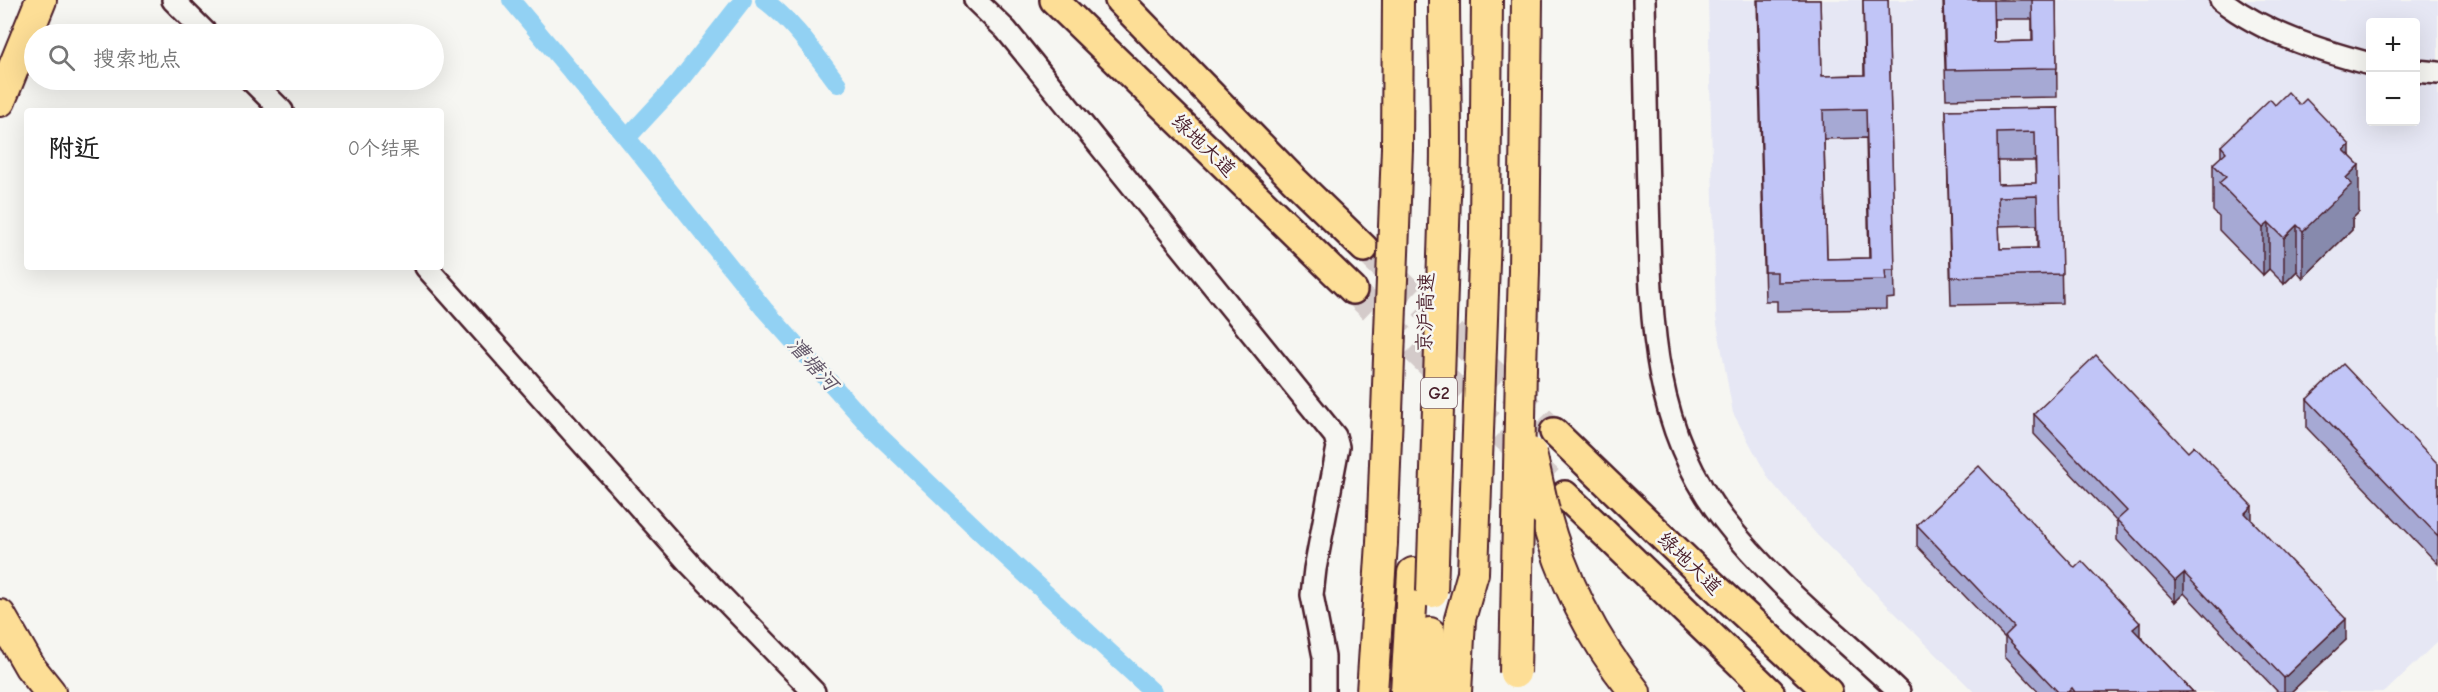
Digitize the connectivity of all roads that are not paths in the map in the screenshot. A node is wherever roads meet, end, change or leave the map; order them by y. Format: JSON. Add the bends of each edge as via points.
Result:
{"nodes":[{"id":1,"x":39,"y":0,"type":"edge"},
{"id":2,"x":173,"y":0,"type":"edge"},
{"id":3,"x":975,"y":0,"type":"edge"},
{"id":4,"x":1054,"y":0,"type":"edge"},
{"id":5,"x":1119,"y":0,"type":"edge"},
{"id":6,"x":1398,"y":0,"type":"edge"},
{"id":7,"x":1444,"y":0,"type":"edge"},
{"id":8,"x":1487,"y":0,"type":"edge"},
{"id":9,"x":1527,"y":0,"type":"edge"},
{"id":10,"x":1644,"y":0,"type":"edge"},
{"id":11,"x":2221,"y":0,"type":"edge"},
{"id":12,"x":27,"y":24,"type":"edge"},
{"id":13,"x":30,"y":24,"type":"edge"},
{"id":14,"x":197,"y":24,"type":"edge"},
{"id":15,"x":24,"y":29,"type":"edge"},
{"id":16,"x":24,"y":39,"type":"edge"},
{"id":17,"x":2366,"y":63,"type":"edge"},
{"id":18,"x":2420,"y":71,"type":"edge"},
{"id":19,"x":2438,"y":73,"type":"edge"},
{"id":20,"x":0,"y":76,"type":"edge"},
{"id":21,"x":261,"y":90,"type":"edge"},
{"id":22,"x":0,"y":101,"type":"edge"},
{"id":23,"x":279,"y":108,"type":"edge"},
{"id":24,"x":1364,"y":248,"type":"tunnel mouth"},
{"id":25,"x":429,"y":270,"type":"edge"},
{"id":26,"x":1353,"y":290,"type":"tunnel mouth"},
{"id":27,"x":1521,"y":367,"type":"junction"},
{"id":28,"x":1554,"y":432,"type":"tunnel mouth"},
{"id":29,"x":1565,"y":495,"type":"tunnel mouth"},
{"id":30,"x":1423,"y":582,"type":"junction"},
{"id":31,"x":0,"y":615,"type":"edge"},
{"id":32,"x":1470,"y":628,"type":"junction"},
{"id":33,"x":1515,"y":682,"type":"edge"},
{"id":34,"x":50,"y":692,"type":"edge"},
{"id":35,"x":814,"y":692,"type":"edge"},
{"id":36,"x":1324,"y":692,"type":"edge"},
{"id":37,"x":1372,"y":692,"type":"edge"},
{"id":38,"x":1406,"y":692,"type":"edge"},
{"id":39,"x":1427,"y":692,"type":"edge"},
{"id":40,"x":1456,"y":692,"type":"edge"},
{"id":41,"x":1477,"y":692,"type":"edge"},
{"id":42,"x":1635,"y":692,"type":"edge"},
{"id":43,"x":1770,"y":692,"type":"edge"},
{"id":44,"x":1828,"y":692,"type":"edge"},
{"id":45,"x":1899,"y":692,"type":"edge"}],
"edges":[{"from":1,"to":12,"type":"highway"},
{"from":1,"to":13,"type":"highway"},
{"from":2,"to":14,"type":"street"},
{"from":3,"to":36,"type":"street","via":[[1006,30],[1335,436],[1338,447],[1312,595],[1324,657]]},
{"from":4,"to":26,"type":"main road","name":"绿地大道"},
{"from":5,"to":24,"type":"main road","name":"绿地大道"},
{"from":6,"to":37,"type":"highway","bridge":true,"via":[[1397,148],[1382,543]]},
{"from":7,"to":30,"type":"highway","name":"京沪高速","number":"G2","bridge":true,"via":[[1448,127],[1438,187]]},
{"from":8,"to":32,"type":"highway","number":"G2","bridge":true,"via":[[1485,234]]},
{"from":9,"to":27,"type":"highway"},
{"from":10,"to":45,"type":"street","via":[[1653,333],[1672,424],[1691,469],[1724,520],[1773,575]]},
{"from":11,"to":17,"type":"street","via":[[2244,18],[2330,53]]},
{"from":15,"to":20,"type":"highway"},
{"from":16,"to":22,"type":"highway"},
{"from":18,"to":19,"type":"street"},
{"from":21,"to":23,"type":"street"},
{"from":25,"to":35,"type":"street","via":[[690,564]]},
{"from":27,"to":33,"type":"highway","bridge":true},
{"from":27,"to":42,"type":"highway","bridge":true,"via":[[1540,496],[1560,562],[1592,632]]},
{"from":28,"to":44,"type":"main road","name":"绿地大道"},
{"from":29,"to":43,"type":"main road","name":"绿地大道"},
{"from":30,"to":38,"type":"highway","name":"京沪高速","number":"G2"},
{"from":30,"to":39,"type":"highway","name":"京沪高速","number":"G2"},
{"from":31,"to":34,"type":"highway","via":[[30,667]]},
{"from":32,"to":40,"type":"highway","number":"G2"},
{"from":32,"to":41,"type":"highway","number":"G2"}]}
